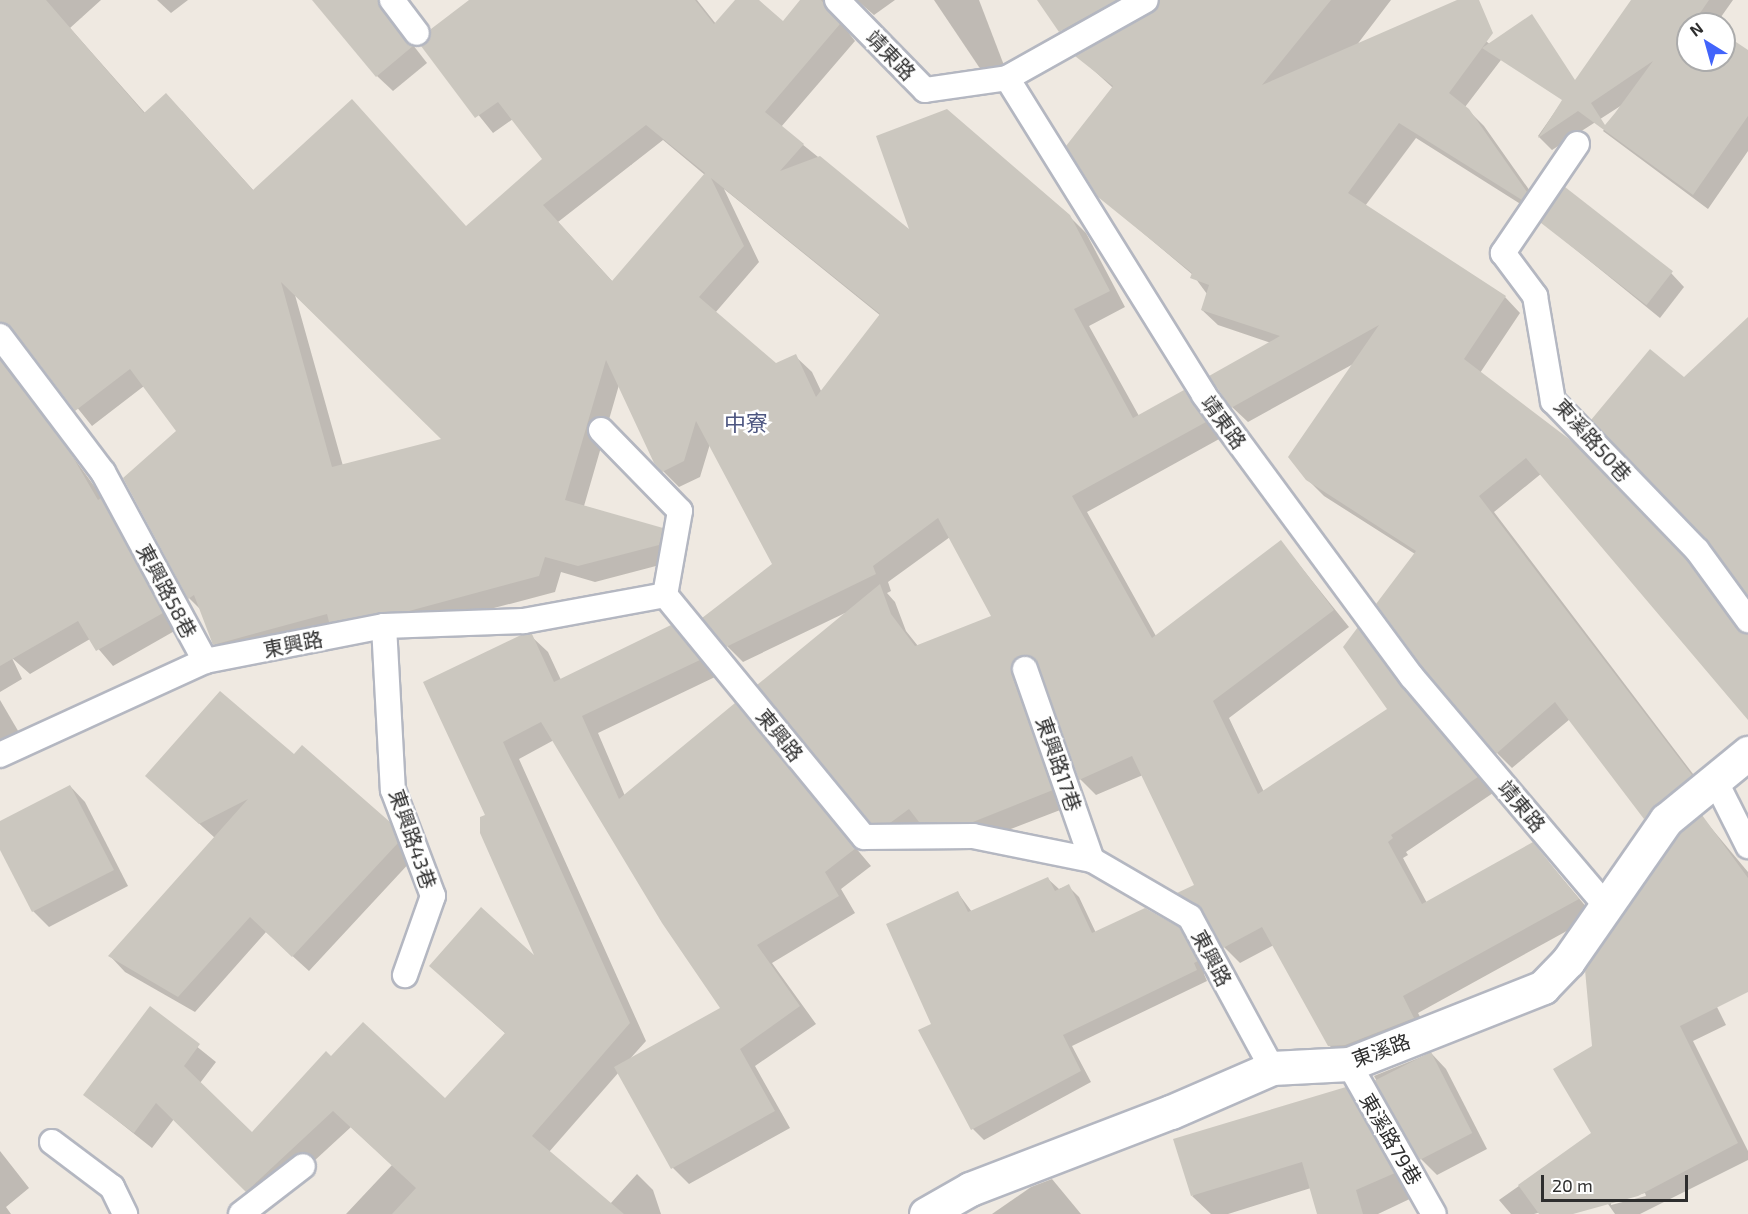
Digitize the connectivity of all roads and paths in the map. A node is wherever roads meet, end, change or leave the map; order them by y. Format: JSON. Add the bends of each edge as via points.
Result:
{"nodes":[{"id":1,"x":392,"y":0,"type":"edge"},
{"id":2,"x":837,"y":0,"type":"edge"},
{"id":3,"x":1146,"y":0,"type":"edge"},
{"id":4,"x":417,"y":33,"type":"dead end"},
{"id":5,"x":1007,"y":78,"type":"junction"},
{"id":6,"x":1577,"y":144,"type":"dead end"},
{"id":7,"x":0,"y":336,"type":"edge"},
{"id":8,"x":601,"y":430,"type":"dead end"},
{"id":9,"x":665,"y":595,"type":"junction"},
{"id":10,"x":1748,"y":620,"type":"edge"},
{"id":11,"x":384,"y":626,"type":"junction"},
{"id":12,"x":205,"y":662,"type":"junction"},
{"id":13,"x":1025,"y":669,"type":"dead end"},
{"id":14,"x":1748,"y":753,"type":"edge"},
{"id":15,"x":0,"y":755,"type":"edge"},
{"id":16,"x":1715,"y":780,"type":"junction"},
{"id":17,"x":1748,"y":846,"type":"edge"},
{"id":18,"x":1092,"y":860,"type":"junction"},
{"id":19,"x":1606,"y":906,"type":"junction"},
{"id":20,"x":405,"y":975,"type":"dead end"},
{"id":21,"x":1349,"y":1064,"type":"junction"},
{"id":22,"x":1272,"y":1068,"type":"junction"},
{"id":23,"x":52,"y":1142,"type":"dead end"},
{"id":24,"x":303,"y":1166,"type":"dead end"},
{"id":25,"x":125,"y":1214,"type":"edge"},
{"id":26,"x":240,"y":1214,"type":"edge"},
{"id":27,"x":926,"y":1214,"type":"edge"},
{"id":28,"x":1434,"y":1214,"type":"edge"}],
"edges":[{"from":1,"to":4,"type":"lane"},
{"from":2,"to":5,"type":"lane","name":"靖東路","via":[[925,90]]},
{"from":3,"to":5,"type":"lane"},
{"from":5,"to":19,"type":"lane","name":"靖東路","via":[[1204,395],[1412,677]]},
{"from":6,"to":10,"type":"lane","name":"東溪路50巷","via":[[1503,253],[1535,296],[1553,401],[1697,550]]},
{"from":7,"to":12,"type":"lane","name":"東興路58巷","via":[[103,472]]},
{"from":8,"to":9,"type":"lane","via":[[680,511]]},
{"from":9,"to":11,"type":"lane","name":"東興路","via":[[524,621]]},
{"from":9,"to":18,"type":"lane","name":"東興路","via":[[864,837],[973,836]]},
{"from":11,"to":12,"type":"lane","name":"東興路"},
{"from":11,"to":20,"type":"lane","name":"東興路43巷","via":[[393,790],[433,896]]},
{"from":12,"to":15,"type":"lane","name":"東興路58巷"},
{"from":13,"to":18,"type":"lane","name":"東興路17巷"},
{"from":14,"to":16,"type":"street","name":"東溪路"},
{"from":16,"to":17,"type":"lane"},
{"from":16,"to":19,"type":"street","name":"東溪路","via":[[1665,820]]},
{"from":18,"to":22,"type":"lane","name":"東興路","via":[[1190,917]]},
{"from":19,"to":21,"type":"street","name":"東溪路","via":[[1568,961],[1543,987]]},
{"from":21,"to":22,"type":"street","name":"東溪路"},
{"from":21,"to":28,"type":"lane","name":"東溪路79巷"},
{"from":22,"to":27,"type":"street","name":"東溪路","via":[[1171,1112],[970,1189]]},
{"from":23,"to":25,"type":"lane","via":[[112,1187]]},
{"from":24,"to":26,"type":"lane"}]}
